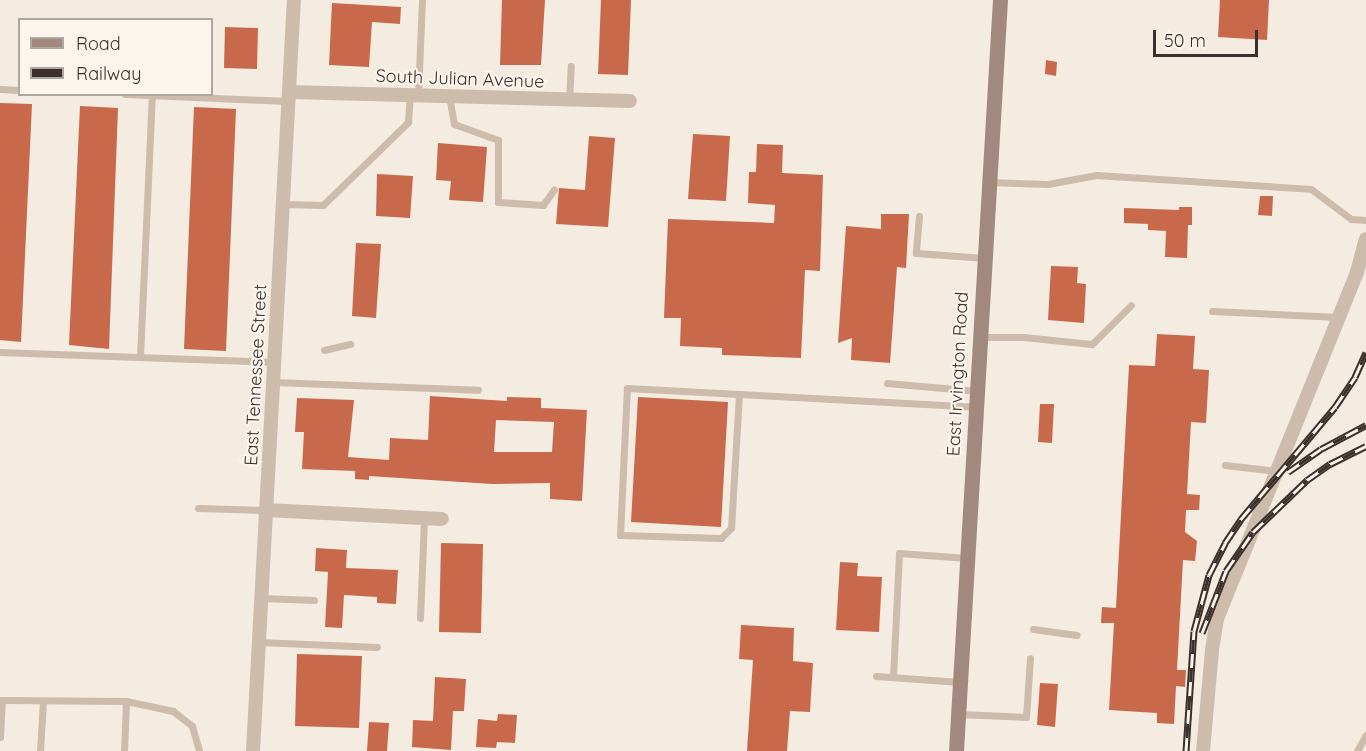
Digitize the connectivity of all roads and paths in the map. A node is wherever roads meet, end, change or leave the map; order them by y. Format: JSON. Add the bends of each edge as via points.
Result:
{"nodes":[{"id":1,"x":294,"y":0,"type":"edge"},
{"id":2,"x":422,"y":0,"type":"edge"},
{"id":3,"x":1000,"y":0,"type":"edge"},
{"id":4,"x":571,"y":66,"type":"dead end"},
{"id":5,"x":0,"y":89,"type":"edge"},
{"id":6,"x":18,"y":90,"type":"edge"},
{"id":7,"x":414,"y":95,"type":"junction"},
{"id":8,"x":152,"y":96,"type":"edge"},
{"id":9,"x":289,"y":96,"type":"junction"},
{"id":10,"x":449,"y":96,"type":"junction"},
{"id":11,"x":569,"y":100,"type":"junction"},
{"id":12,"x":630,"y":101,"type":"dead end"},
{"id":13,"x":989,"y":182,"type":"junction"},
{"id":14,"x":554,"y":189,"type":"dead end"},
{"id":15,"x":283,"y":204,"type":"junction"},
{"id":16,"x":919,"y":216,"type":"dead end"},
{"id":17,"x":1366,"y":220,"type":"edge"},
{"id":18,"x":1366,"y":239,"type":"edge"},
{"id":19,"x":985,"y":258,"type":"junction"},
{"id":20,"x":1131,"y":305,"type":"dead end"},
{"id":21,"x":1212,"y":311,"type":"dead end"},
{"id":22,"x":1338,"y":317,"type":"junction"},
{"id":23,"x":980,"y":337,"type":"junction"},
{"id":24,"x":350,"y":344,"type":"dead end"},
{"id":25,"x":324,"y":350,"type":"dead end"},
{"id":26,"x":0,"y":352,"type":"edge"},
{"id":27,"x":140,"y":357,"type":"junction"},
{"id":28,"x":274,"y":362,"type":"junction"},
{"id":29,"x":273,"y":382,"type":"junction"},
{"id":30,"x":887,"y":383,"type":"dead end"},
{"id":31,"x":478,"y":390,"type":"dead end"},
{"id":32,"x":977,"y":391,"type":"junction"},
{"id":33,"x":739,"y":394,"type":"junction"},
{"id":34,"x":976,"y":407,"type":"junction"},
{"id":35,"x":1225,"y":465,"type":"dead end"},
{"id":36,"x":1278,"y":471,"type":"junction"},
{"id":37,"x":198,"y":508,"type":"dead end"},
{"id":38,"x":266,"y":510,"type":"junction"},
{"id":39,"x":424,"y":518,"type":"junction"},
{"id":40,"x":442,"y":519,"type":"dead end"},
{"id":41,"x":967,"y":558,"type":"junction"},
{"id":42,"x":261,"y":598,"type":"junction"},
{"id":43,"x":314,"y":600,"type":"dead end"},
{"id":44,"x":420,"y":618,"type":"dead end"},
{"id":45,"x":1033,"y":629,"type":"dead end"},
{"id":46,"x":1077,"y":635,"type":"dead end"},
{"id":47,"x":259,"y":642,"type":"junction"},
{"id":48,"x":377,"y":647,"type":"dead end"},
{"id":49,"x":1030,"y":658,"type":"dead end"},
{"id":50,"x":876,"y":676,"type":"dead end"},
{"id":51,"x":893,"y":677,"type":"junction"},
{"id":52,"x":960,"y":682,"type":"junction"},
{"id":53,"x":1,"y":700,"type":"edge"},
{"id":54,"x":43,"y":701,"type":"junction"},
{"id":55,"x":126,"y":701,"type":"junction"},
{"id":56,"x":958,"y":714,"type":"junction"},
{"id":57,"x":1366,"y":735,"type":"edge"},
{"id":58,"x":0,"y":737,"type":"edge"},
{"id":59,"x":40,"y":751,"type":"edge"},
{"id":60,"x":124,"y":751,"type":"edge"},
{"id":61,"x":199,"y":751,"type":"edge"},
{"id":62,"x":253,"y":751,"type":"edge"},
{"id":63,"x":956,"y":751,"type":"edge"},
{"id":64,"x":1203,"y":751,"type":"edge"},
{"id":65,"x":1357,"y":751,"type":"edge"}],
"edges":[{"from":1,"to":9,"type":"street","name":"East Tennessee Street"},
{"from":2,"to":7,"type":"lane"},
{"from":3,"to":13,"type":"street","name":"East Irvington Road"},
{"from":4,"to":11,"type":"lane"},
{"from":5,"to":6,"type":"lane"},
{"from":7,"to":9,"type":"street","name":"South Julian Avenue"},
{"from":7,"to":10,"type":"street","name":"South Julian Avenue"},
{"from":7,"to":15,"type":"lane","via":[[408,122],[323,205]]},
{"from":8,"to":9,"type":"lane"},
{"from":8,"to":27,"type":"lane"},
{"from":9,"to":15,"type":"street","name":"East Tennessee Street"},
{"from":10,"to":11,"type":"street","name":"South Julian Avenue"},
{"from":10,"to":14,"type":"lane","via":[[454,124],[498,140],[498,202],[543,205]]},
{"from":11,"to":12,"type":"street","name":"South Julian Avenue"},
{"from":13,"to":17,"type":"lane","via":[[1048,183],[1096,175],[1311,189],[1351,219]]},
{"from":13,"to":19,"type":"street","name":"East Irvington Road"},
{"from":15,"to":28,"type":"street","name":"East Tennessee Street"},
{"from":16,"to":19,"type":"lane","via":[[916,253]]},
{"from":18,"to":22,"type":"street"},
{"from":19,"to":23,"type":"street","name":"East Irvington Road"},
{"from":20,"to":23,"type":"lane","via":[[1092,344]]},
{"from":21,"to":22,"type":"lane"},
{"from":22,"to":36,"type":"street"},
{"from":23,"to":32,"type":"street","name":"East Irvington Road"},
{"from":24,"to":25,"type":"lane"},
{"from":26,"to":27,"type":"lane"},
{"from":27,"to":28,"type":"lane"},
{"from":28,"to":29,"type":"street","name":"East Tennessee Street"},
{"from":29,"to":31,"type":"lane"},
{"from":29,"to":38,"type":"street","name":"East Tennessee Street"},
{"from":30,"to":32,"type":"lane"},
{"from":32,"to":34,"type":"street","name":"East Irvington Road"},
{"from":33,"to":33,"type":"lane","via":[[627,388],[620,535],[721,538],[731,528]]},
{"from":33,"to":34,"type":"lane"},
{"from":34,"to":41,"type":"street","name":"East Irvington Road"},
{"from":35,"to":36,"type":"lane"},
{"from":36,"to":64,"type":"street","via":[[1217,619]]},
{"from":37,"to":38,"type":"lane"},
{"from":38,"to":39,"type":"street"},
{"from":38,"to":42,"type":"street","name":"East Tennessee Street"},
{"from":39,"to":40,"type":"street"},
{"from":39,"to":44,"type":"lane"},
{"from":41,"to":51,"type":"lane","via":[[899,553]]},
{"from":41,"to":52,"type":"street","name":"East Irvington Road"},
{"from":42,"to":43,"type":"lane"},
{"from":42,"to":47,"type":"street","name":"East Tennessee Street"},
{"from":45,"to":46,"type":"lane"},
{"from":47,"to":48,"type":"lane"},
{"from":47,"to":62,"type":"street","name":"East Tennessee Street"},
{"from":49,"to":56,"type":"lane","via":[[1026,717]]},
{"from":50,"to":51,"type":"lane"},
{"from":51,"to":52,"type":"lane"},
{"from":52,"to":56,"type":"street","name":"East Irvington Road"},
{"from":53,"to":54,"type":"lane"},
{"from":53,"to":58,"type":"lane"},
{"from":54,"to":55,"type":"lane"},
{"from":54,"to":59,"type":"lane"},
{"from":55,"to":60,"type":"lane"},
{"from":55,"to":61,"type":"lane","via":[[173,711],[192,726]]},
{"from":56,"to":63,"type":"street","name":"East Irvington Road"},
{"from":57,"to":65,"type":"lane"}]}
